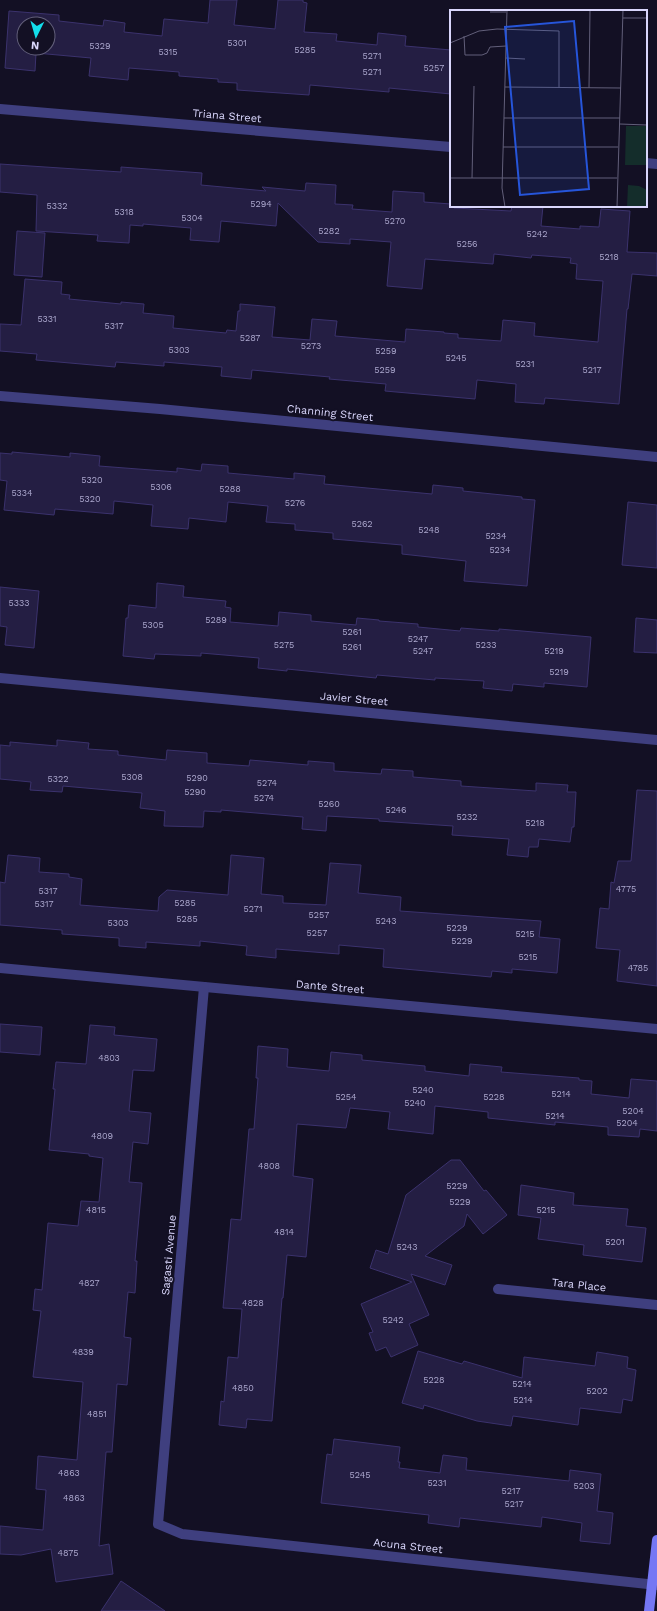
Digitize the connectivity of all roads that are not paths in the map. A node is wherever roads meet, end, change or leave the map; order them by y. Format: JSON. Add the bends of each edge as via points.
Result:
{"nodes":[{"id":1,"x":0,"y":109,"type":"edge"},
{"id":2,"x":450,"y":147,"type":"edge"},
{"id":3,"x":647,"y":163,"type":"edge"},
{"id":4,"x":657,"y":164,"type":"edge"},
{"id":5,"x":0,"y":396,"type":"edge"},
{"id":6,"x":657,"y":457,"type":"edge"},
{"id":7,"x":0,"y":678,"type":"edge"},
{"id":8,"x":657,"y":740,"type":"edge"},
{"id":9,"x":0,"y":968,"type":"edge"},
{"id":10,"x":204,"y":987,"type":"junction"},
{"id":11,"x":657,"y":1029,"type":"edge"},
{"id":12,"x":498,"y":1289,"type":"dead end"},
{"id":13,"x":657,"y":1305,"type":"edge"},
{"id":14,"x":158,"y":1524,"type":"joint"},
{"id":15,"x":657,"y":1540,"type":"edge"},
{"id":16,"x":655,"y":1584,"type":"edge"},
{"id":17,"x":650,"y":1611,"type":"edge"}],
"edges":[{"from":1,"to":2,"type":"street","name":"Triana Street"},
{"from":3,"to":4,"type":"street"},
{"from":5,"to":6,"type":"street","name":"Channing Street"},
{"from":7,"to":8,"type":"street","name":"Javier Street"},
{"from":9,"to":10,"type":"street","name":"Dante Street"},
{"from":10,"to":11,"type":"street","name":"Dante Street"},
{"from":10,"to":14,"type":"street","name":"Sagasti Avenue"},
{"from":12,"to":13,"type":"street","name":"Tara Place"},
{"from":14,"to":16,"type":"street","name":"Acuna Street","via":[[182,1534]]},
{"from":15,"to":16,"type":"main road"},
{"from":16,"to":17,"type":"main road"}]}
